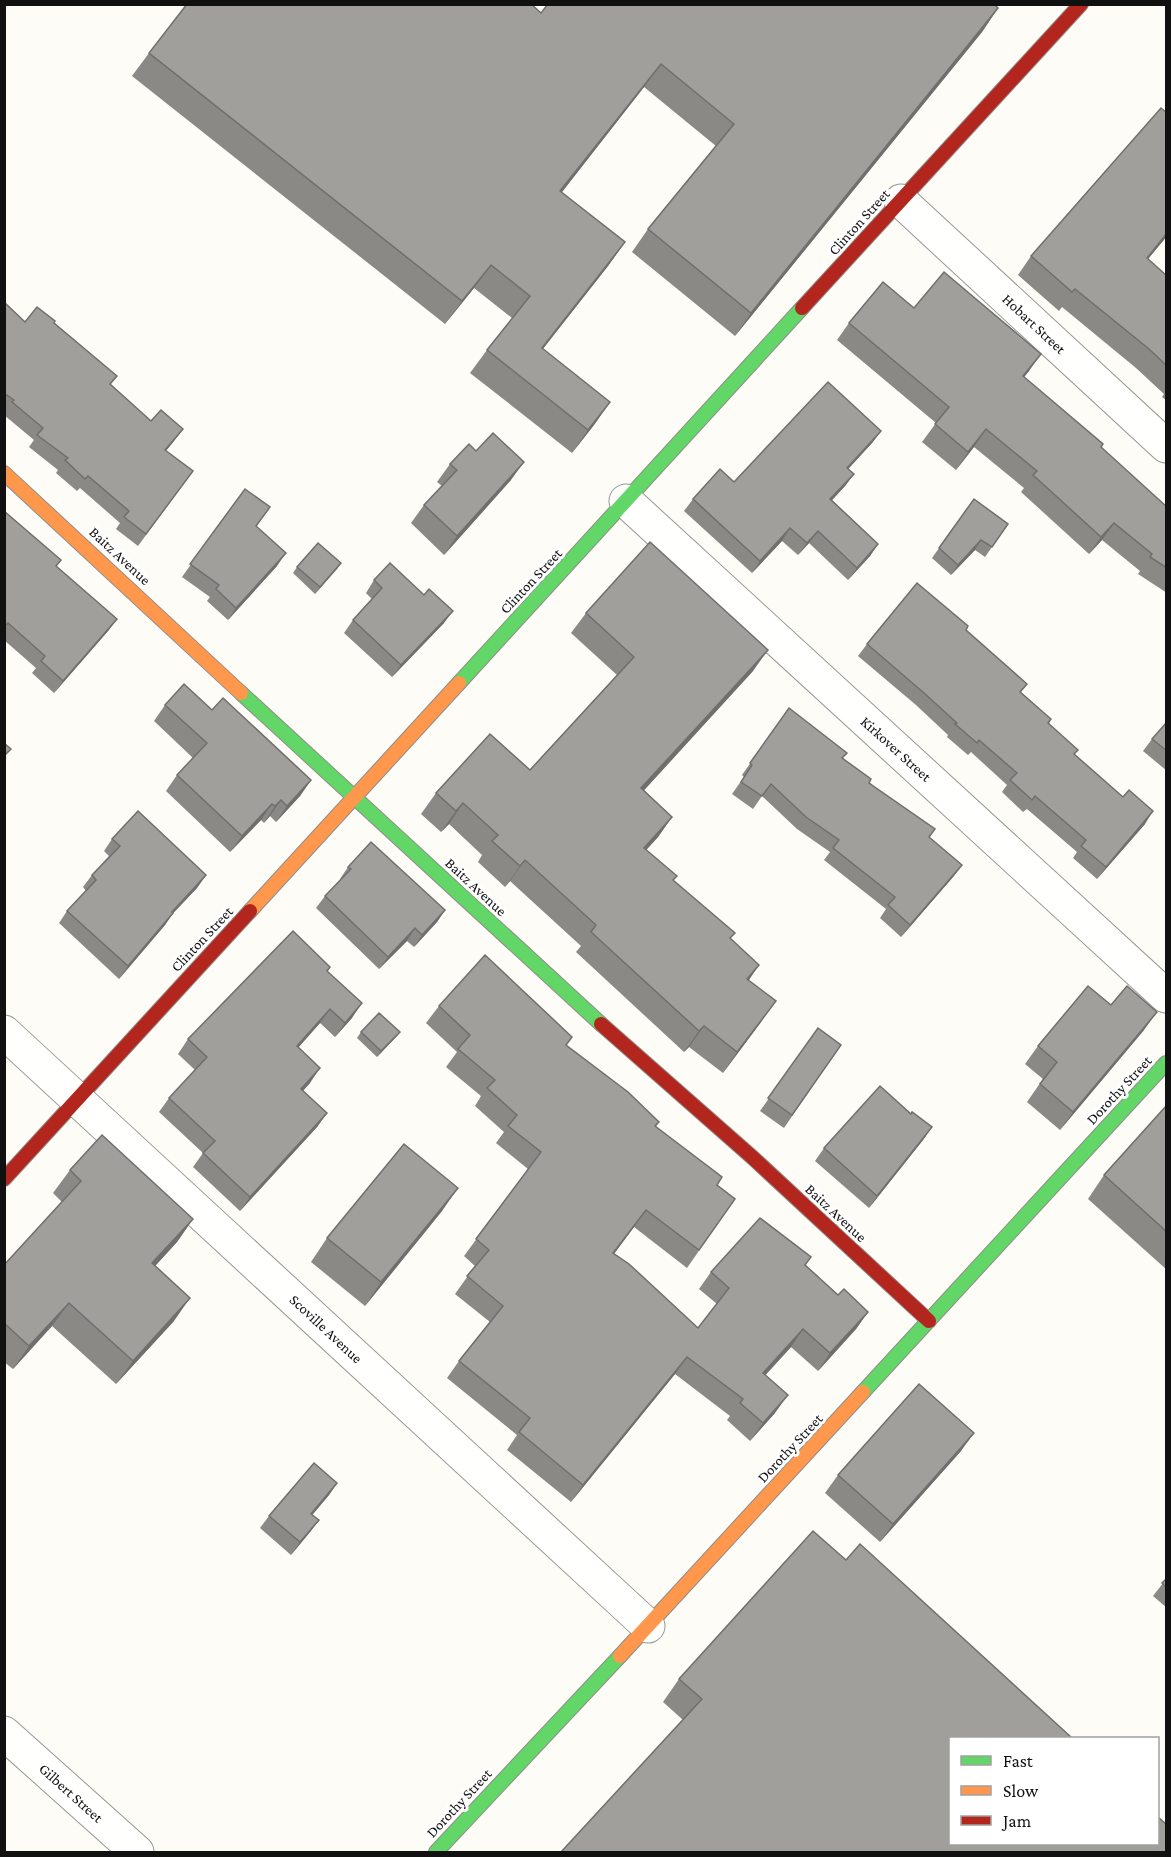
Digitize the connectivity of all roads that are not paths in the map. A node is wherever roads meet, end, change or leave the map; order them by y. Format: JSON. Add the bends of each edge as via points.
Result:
{"nodes":[{"id":1,"x":1081,"y":4,"type":"edge"},
{"id":2,"x":901,"y":201,"type":"junction"},
{"id":3,"x":1167,"y":446,"type":"edge"},
{"id":4,"x":4,"y":472,"type":"edge"},
{"id":5,"x":626,"y":501,"type":"junction"},
{"id":6,"x":356,"y":796,"type":"junction"},
{"id":7,"x":1167,"y":996,"type":"edge"},
{"id":8,"x":4,"y":1032,"type":"edge"},
{"id":9,"x":1167,"y":1063,"type":"edge"},
{"id":10,"x":78,"y":1099,"type":"junction"},
{"id":11,"x":4,"y":1179,"type":"edge"},
{"id":12,"x":929,"y":1321,"type":"junction"},
{"id":13,"x":648,"y":1626,"type":"junction"},
{"id":14,"x":4,"y":1733,"type":"edge"},
{"id":15,"x":137,"y":1852,"type":"edge"},
{"id":16,"x":436,"y":1852,"type":"edge"}],
"edges":[{"from":1,"to":2,"type":"street","name":"Clinton Street"},
{"from":2,"to":3,"type":"street","name":"Hobart Street"},
{"from":2,"to":5,"type":"street","name":"Clinton Street"},
{"from":4,"to":6,"type":"street","name":"Baitz Avenue"},
{"from":5,"to":6,"type":"street","name":"Clinton Street"},
{"from":5,"to":7,"type":"street","name":"Kirkover Street"},
{"from":6,"to":10,"type":"street","name":"Clinton Street"},
{"from":6,"to":12,"type":"street","name":"Baitz Avenue","via":[[541,971],[752,1157]]},
{"from":8,"to":10,"type":"street","name":"Scoville Avenue"},
{"from":9,"to":12,"type":"street","name":"Dorothy Street"},
{"from":10,"to":11,"type":"street","name":"Clinton Street"},
{"from":10,"to":13,"type":"street","name":"Scoville Avenue"},
{"from":12,"to":13,"type":"street","name":"Dorothy Street"},
{"from":13,"to":16,"type":"street","name":"Dorothy Street"},
{"from":14,"to":15,"type":"street","name":"Gilbert Street"}]}
